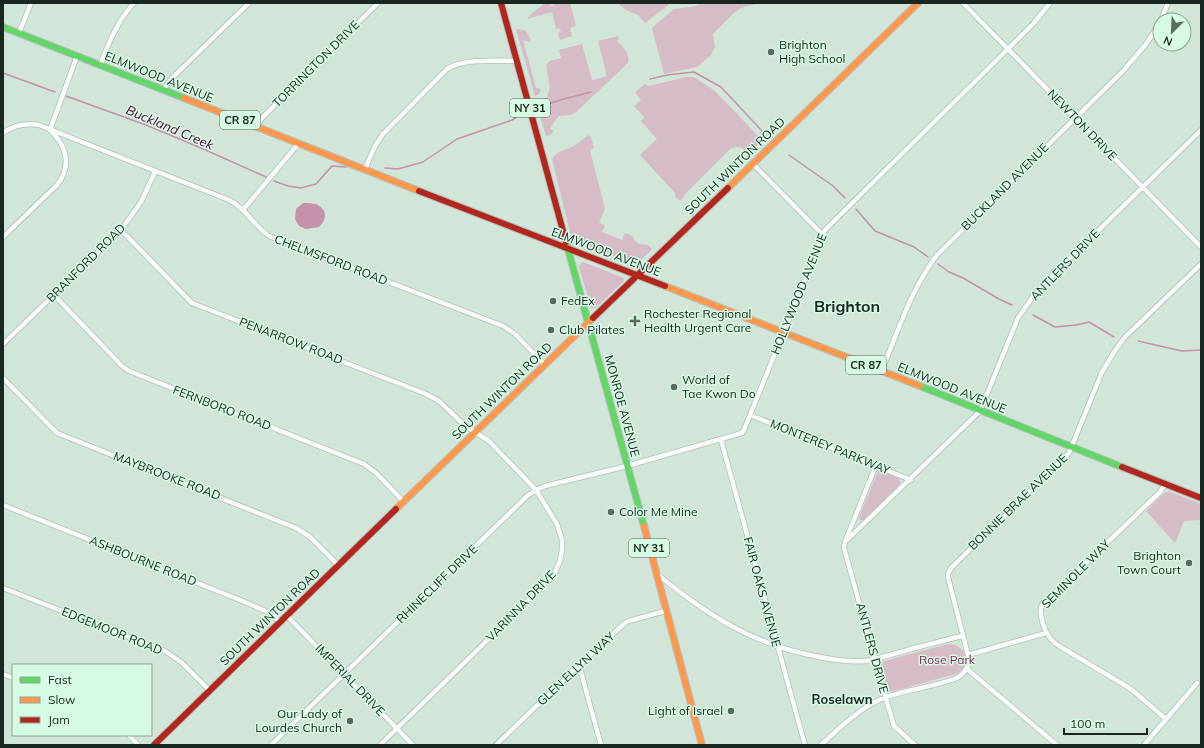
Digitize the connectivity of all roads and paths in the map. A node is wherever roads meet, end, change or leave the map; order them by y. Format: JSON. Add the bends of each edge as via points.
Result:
{"nodes":[{"id":1,"x":31,"y":3,"type":"edge"},
{"id":2,"x":134,"y":3,"type":"edge"},
{"id":3,"x":249,"y":3,"type":"edge"},
{"id":4,"x":378,"y":3,"type":"edge"},
{"id":5,"x":501,"y":3,"type":"edge"},
{"id":6,"x":918,"y":3,"type":"edge"},
{"id":7,"x":963,"y":3,"type":"edge"},
{"id":8,"x":1050,"y":3,"type":"edge"},
{"id":9,"x":3,"y":27,"type":"edge"},
{"id":10,"x":19,"y":33,"type":"junction"},
{"id":11,"x":1152,"y":35,"type":"edge"},
{"id":12,"x":1008,"y":49,"type":"junction"},
{"id":13,"x":77,"y":56,"type":"junction"},
{"id":14,"x":517,"y":61,"type":"junction"},
{"id":15,"x":100,"y":65,"type":"junction"},
{"id":16,"x":163,"y":90,"type":"junction"},
{"id":17,"x":1075,"y":118,"type":"junction"},
{"id":18,"x":256,"y":126,"type":"junction"},
{"id":19,"x":50,"y":130,"type":"junction"},
{"id":20,"x":1201,"y":130,"type":"edge"},
{"id":21,"x":3,"y":133,"type":"edge"},
{"id":22,"x":299,"y":144,"type":"junction"},
{"id":23,"x":753,"y":164,"type":"junction"},
{"id":24,"x":365,"y":169,"type":"junction"},
{"id":25,"x":156,"y":172,"type":"junction"},
{"id":26,"x":1143,"y":187,"type":"junction"},
{"id":27,"x":243,"y":210,"type":"junction"},
{"id":28,"x":121,"y":230,"type":"junction"},
{"id":29,"x":823,"y":235,"type":"junction"},
{"id":30,"x":3,"y":237,"type":"edge"},
{"id":31,"x":1201,"y":247,"type":"edge"},
{"id":32,"x":568,"y":249,"type":"junction"},
{"id":33,"x":1201,"y":264,"type":"edge"},
{"id":34,"x":638,"y":275,"type":"junction"},
{"id":35,"x":54,"y":295,"type":"junction"},
{"id":36,"x":588,"y":323,"type":"junction"},
{"id":37,"x":783,"y":333,"type":"junction"},
{"id":38,"x":3,"y":344,"type":"edge"},
{"id":39,"x":546,"y":365,"type":"junction"},
{"id":40,"x":881,"y":372,"type":"junction"},
{"id":41,"x":3,"y":378,"type":"edge"},
{"id":42,"x":980,"y":411,"type":"junction"},
{"id":43,"x":750,"y":416,"type":"junction"},
{"id":44,"x":475,"y":432,"type":"junction"},
{"id":45,"x":721,"y":440,"type":"junction"},
{"id":46,"x":1072,"y":447,"type":"junction"},
{"id":47,"x":876,"y":465,"type":"junction"},
{"id":48,"x":627,"y":466,"type":"junction"},
{"id":49,"x":910,"y":480,"type":"junction"},
{"id":50,"x":1165,"y":484,"type":"junction"},
{"id":51,"x":536,"y":490,"type":"junction"},
{"id":52,"x":1201,"y":498,"type":"edge"},
{"id":53,"x":404,"y":502,"type":"junction"},
{"id":54,"x":3,"y":505,"type":"edge"},
{"id":55,"x":845,"y":542,"type":"junction"},
{"id":56,"x":338,"y":565,"type":"junction"},
{"id":57,"x":656,"y":573,"type":"junction"},
{"id":58,"x":3,"y":588,"type":"edge"},
{"id":59,"x":665,"y":611,"type":"junction"},
{"id":60,"x":287,"y":616,"type":"junction"},
{"id":61,"x":280,"y":622,"type":"junction"},
{"id":62,"x":1046,"y":633,"type":"junction"},
{"id":63,"x":962,"y":636,"type":"junction"},
{"id":64,"x":777,"y":647,"type":"junction"},
{"id":65,"x":968,"y":656,"type":"junction"},
{"id":66,"x":875,"y":659,"type":"junction"},
{"id":67,"x":579,"y":665,"type":"junction"},
{"id":68,"x":967,"y":669,"type":"junction"},
{"id":69,"x":344,"y":674,"type":"junction"},
{"id":70,"x":1197,"y":683,"type":"dead end"},
{"id":71,"x":210,"y":691,"type":"junction"},
{"id":72,"x":885,"y":697,"type":"junction"},
{"id":73,"x":1166,"y":719,"type":"junction"},
{"id":74,"x":397,"y":729,"type":"junction"},
{"id":75,"x":130,"y":736,"type":"edge"},
{"id":76,"x":138,"y":745,"type":"edge"},
{"id":77,"x":154,"y":745,"type":"edge"},
{"id":78,"x":271,"y":745,"type":"edge"},
{"id":79,"x":380,"y":745,"type":"edge"},
{"id":80,"x":413,"y":745,"type":"edge"},
{"id":81,"x":496,"y":745,"type":"edge"},
{"id":82,"x":601,"y":745,"type":"edge"},
{"id":83,"x":702,"y":745,"type":"edge"},
{"id":84,"x":805,"y":745,"type":"edge"},
{"id":85,"x":821,"y":745,"type":"edge"},
{"id":86,"x":915,"y":745,"type":"edge"},
{"id":87,"x":1057,"y":745,"type":"edge"},
{"id":88,"x":1144,"y":745,"type":"edge"}],
"edges":[{"from":1,"to":10,"type":"street"},
{"from":2,"to":15,"type":"street","via":[[116,26]]},
{"from":3,"to":16,"type":"street","via":[[172,78]]},
{"from":4,"to":18,"type":"street","name":"TORRINGTON DRIVE"},
{"from":5,"to":14,"type":"main road","name":"MONROE AVENUE","number":"NY 31"},
{"from":6,"to":23,"type":"main road","name":"SOUTH WINTON ROAD"},
{"from":7,"to":12,"type":"street","name":"NEWTON DRIVE"},
{"from":8,"to":12,"type":"street","name":"HOLLYWOOD AVENUE"},
{"from":9,"to":10,"type":"main road","name":"ELMWOOD AVENUE","number":"CR 87"},
{"from":10,"to":13,"type":"main road","name":"ELMWOOD AVENUE","number":"CR 87"},
{"from":11,"to":17,"type":"street","name":"BUCKLAND AVENUE","via":[[1133,61]]},
{"from":12,"to":17,"type":"street","name":"NEWTON DRIVE"},
{"from":12,"to":29,"type":"street","name":"HOLLYWOOD AVENUE","via":[[829,226]]},
{"from":13,"to":15,"type":"main road","name":"ELMWOOD AVENUE","number":"CR 87"},
{"from":13,"to":19,"type":"street"},
{"from":14,"to":24,"type":"street","via":[[464,62],[447,69],[383,134]]},
{"from":14,"to":32,"type":"main road","name":"MONROE AVENUE","number":"NY 31"},
{"from":15,"to":16,"type":"main road","name":"ELMWOOD AVENUE","number":"CR 87"},
{"from":16,"to":18,"type":"main road","name":"ELMWOOD AVENUE","number":"CR 87"},
{"from":17,"to":26,"type":"street","name":"NEWTON DRIVE"},
{"from":17,"to":40,"type":"street","name":"BUCKLAND AVENUE","via":[[937,255],[914,292]]},
{"from":18,"to":22,"type":"main road","name":"ELMWOOD AVENUE","number":"CR 87"},
{"from":19,"to":21,"type":"street","name":"CHELMSFORD ROAD","via":[[28,124]]},
{"from":19,"to":25,"type":"street","name":"CHELMSFORD ROAD"},
{"from":19,"to":30,"type":"street","via":[[64,149],[66,164],[63,176],[57,185]]},
{"from":20,"to":26,"type":"street","name":"ANTLERS DRIVE"},
{"from":22,"to":24,"type":"main road","name":"ELMWOOD AVENUE","number":"CR 87"},
{"from":22,"to":27,"type":"street"},
{"from":23,"to":29,"type":"street"},
{"from":23,"to":34,"type":"main road","name":"SOUTH WINTON ROAD"},
{"from":24,"to":32,"type":"main road","name":"ELMWOOD AVENUE","number":"CR 87"},
{"from":25,"to":27,"type":"street","name":"CHELMSFORD ROAD","via":[[229,200]]},
{"from":25,"to":28,"type":"street","name":"BRANFORD ROAD","via":[[141,202]]},
{"from":26,"to":31,"type":"street","name":"NEWTON DRIVE"},
{"from":26,"to":42,"type":"street","name":"ANTLERS DRIVE","via":[[1049,279],[1023,310],[1014,326]]},
{"from":27,"to":39,"type":"street","name":"CHELMSFORD ROAD","via":[[268,236],[503,326]]},
{"from":28,"to":35,"type":"street","name":"BRANFORD ROAD"},
{"from":28,"to":44,"type":"street","name":"PENARROW ROAD","via":[[192,302],[426,394],[439,401]]},
{"from":29,"to":37,"type":"street","name":"HOLLYWOOD AVENUE"},
{"from":32,"to":34,"type":"main road","name":"ELMWOOD AVENUE","number":"CR 87"},
{"from":32,"to":36,"type":"main road","name":"MONROE AVENUE","number":"NY 31"},
{"from":33,"to":46,"type":"street","name":"BONNIE BRAE AVENUE","via":[[1125,337],[1114,352],[1102,372]]},
{"from":34,"to":36,"type":"main road","name":"SOUTH WINTON ROAD"},
{"from":34,"to":37,"type":"main road","name":"ELMWOOD AVENUE","number":"CR 87"},
{"from":35,"to":38,"type":"street","name":"BRANFORD ROAD"},
{"from":35,"to":53,"type":"street","name":"FERNBORO ROAD","via":[[129,371],[364,464]]},
{"from":36,"to":39,"type":"main road","name":"SOUTH WINTON ROAD"},
{"from":36,"to":48,"type":"main road","name":"MONROE AVENUE","number":"NY 31"},
{"from":37,"to":40,"type":"main road","name":"ELMWOOD AVENUE","number":"CR 87"},
{"from":37,"to":43,"type":"street","name":"HOLLYWOOD AVENUE"},
{"from":39,"to":44,"type":"main road","name":"SOUTH WINTON ROAD"},
{"from":40,"to":42,"type":"main road","name":"ELMWOOD AVENUE","number":"CR 87"},
{"from":41,"to":56,"type":"street","name":"MAYBROOKE ROAD","via":[[57,433],[296,528],[310,537]]},
{"from":42,"to":46,"type":"main road","name":"ELMWOOD AVENUE","number":"CR 87"},
{"from":42,"to":49,"type":"street","name":"ANTLERS DRIVE"},
{"from":43,"to":45,"type":"street","name":"HOLLYWOOD AVENUE","via":[[742,433]]},
{"from":43,"to":47,"type":"street","name":"MONTEREY PARKWAY"},
{"from":44,"to":51,"type":"street","name":"VARINNA DRIVE","via":[[489,441]]},
{"from":44,"to":53,"type":"main road","name":"SOUTH WINTON ROAD"},
{"from":45,"to":48,"type":"street","name":"HOLLYWOOD AVENUE"},
{"from":45,"to":64,"type":"street","name":"FAIR OAKS AVENUE"},
{"from":46,"to":50,"type":"main road","name":"ELMWOOD AVENUE","number":"CR 87"},
{"from":46,"to":63,"type":"street","name":"BONNIE BRAE AVENUE","via":[[1069,453],[949,571],[948,577]]},
{"from":47,"to":49,"type":"street","name":"MONTEREY PARKWAY"},
{"from":47,"to":55,"type":"street","name":"ANTLERS DRIVE"},
{"from":48,"to":51,"type":"street","name":"RHINECLIFF DRIVE"},
{"from":48,"to":57,"type":"main road","name":"MONROE AVENUE","number":"NY 31"},
{"from":49,"to":55,"type":"street","name":"ANTLERS DRIVE"},
{"from":50,"to":52,"type":"main road","name":"ELMWOOD AVENUE","number":"CR 87"},
{"from":50,"to":62,"type":"street","name":"SEMINOLE WAY","via":[[1160,492],[1042,605],[1040,614]]},
{"from":51,"to":69,"type":"street","name":"RHINECLIFF DRIVE"},
{"from":51,"to":74,"type":"street","name":"VARINNA DRIVE","via":[[560,532],[562,555],[555,572]]},
{"from":53,"to":56,"type":"main road","name":"SOUTH WINTON ROAD"},
{"from":54,"to":61,"type":"street","name":"ASHBOURNE ROAD","via":[[245,602],[270,613]]},
{"from":55,"to":66,"type":"street","name":"ANTLERS DRIVE","via":[[844,548]]},
{"from":56,"to":60,"type":"main road","name":"SOUTH WINTON ROAD"},
{"from":57,"to":59,"type":"main road","name":"MONROE AVENUE","number":"NY 31"},
{"from":57,"to":64,"type":"street","via":[[717,618],[743,633]]},
{"from":58,"to":71,"type":"street","name":"EDGEMOOR ROAD","via":[[165,651],[181,662]]},
{"from":59,"to":67,"type":"street","name":"GLEN ELLYN WAY","via":[[625,623]]},
{"from":59,"to":83,"type":"main road","name":"MONROE AVENUE","number":"NY 31"},
{"from":60,"to":61,"type":"main road","name":"SOUTH WINTON ROAD"},
{"from":60,"to":69,"type":"street","name":"IMPERIAL DRIVE"},
{"from":61,"to":71,"type":"main road","name":"SOUTH WINTON ROAD"},
{"from":62,"to":65,"type":"street"},
{"from":62,"to":73,"type":"street","name":"SEMINOLE WAY","via":[[1064,649],[1131,688]]},
{"from":63,"to":65,"type":"street","name":"BONNIE BRAE AVENUE"},
{"from":63,"to":66,"type":"street"},
{"from":64,"to":66,"type":"street","via":[[826,658],[853,661]]},
{"from":64,"to":84,"type":"street","name":"FAIR OAKS AVENUE"},
{"from":65,"to":68,"type":"street"},
{"from":66,"to":72,"type":"street","name":"ANTLERS DRIVE"},
{"from":67,"to":81,"type":"street","name":"GLEN ELLYN WAY"},
{"from":67,"to":82,"type":"street"},
{"from":68,"to":72,"type":"street","via":[[952,680]]},
{"from":68,"to":87,"type":"street"},
{"from":69,"to":74,"type":"street","name":"IMPERIAL DRIVE"},
{"from":69,"to":78,"type":"street","name":"RHINECLIFF DRIVE"},
{"from":70,"to":73,"type":"street"},
{"from":71,"to":77,"type":"main road","name":"SOUTH WINTON ROAD"},
{"from":72,"to":85,"type":"street","via":[[855,715]]},
{"from":72,"to":86,"type":"street","name":"ANTLERS DRIVE","via":[[894,726]]},
{"from":73,"to":88,"type":"street"},
{"from":74,"to":79,"type":"street","name":"VARINNA DRIVE"},
{"from":74,"to":80,"type":"street","name":"IMPERIAL DRIVE"},
{"from":75,"to":76,"type":"street"}]}
